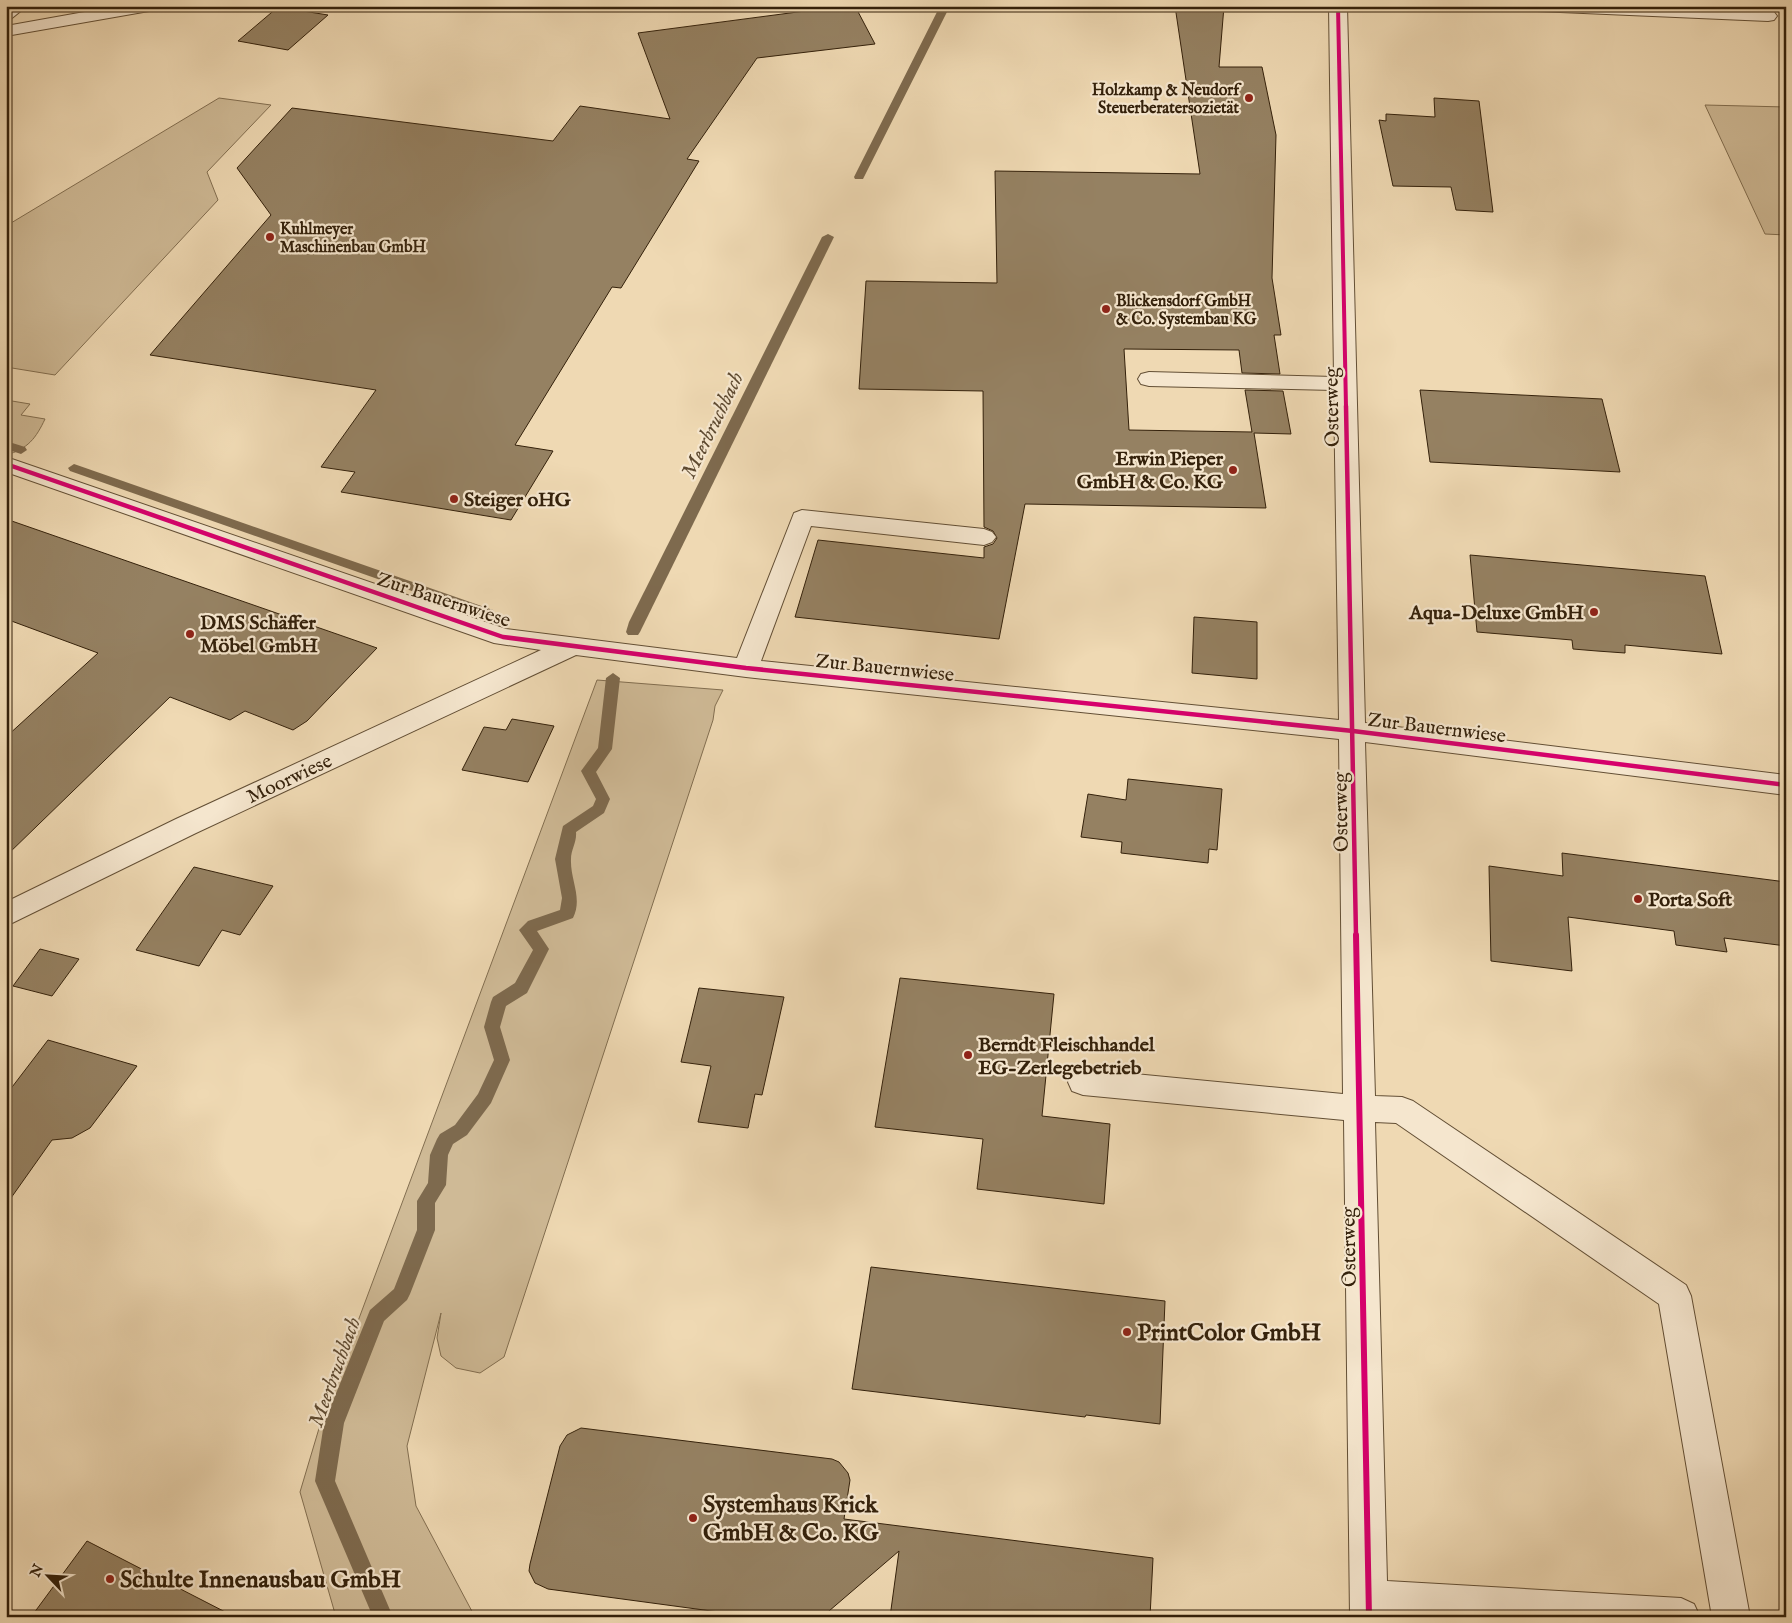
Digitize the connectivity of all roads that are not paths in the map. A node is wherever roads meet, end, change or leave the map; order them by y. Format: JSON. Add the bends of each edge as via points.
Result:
{"nodes":[{"id":1,"x":19,"y":6,"type":"edge"},
{"id":2,"x":149,"y":6,"type":"edge"},
{"id":3,"x":1338,"y":6,"type":"edge"},
{"id":4,"x":1537,"y":6,"type":"edge"},
{"id":5,"x":6,"y":14,"type":"edge"},
{"id":6,"x":1768,"y":16,"type":"dead end"},
{"id":7,"x":6,"y":31,"type":"edge"},
{"id":8,"x":1149,"y":379,"type":"dead end"},
{"id":9,"x":1346,"y":384,"type":"junction"},
{"id":10,"x":6,"y":464,"type":"edge"},
{"id":11,"x":984,"y":537,"type":"dead end"},
{"id":12,"x":573,"y":646,"type":"junction"},
{"id":13,"x":746,"y":668,"type":"junction"},
{"id":14,"x":1353,"y":732,"type":"junction"},
{"id":15,"x":1786,"y":785,"type":"edge"},
{"id":16,"x":6,"y":915,"type":"edge"},
{"id":17,"x":1082,"y":1082,"type":"dead end"},
{"id":18,"x":1361,"y":1109,"type":"junction"},
{"id":19,"x":1369,"y":1608,"type":"edge"},
{"id":20,"x":1681,"y":1617,"type":"edge"},
{"id":21,"x":1731,"y":1617,"type":"edge"}],
"edges":[{"from":1,"to":5,"type":"street"},
{"from":2,"to":7,"type":"street"},
{"from":3,"to":9,"type":"street","name":"Osterweg"},
{"from":4,"to":6,"type":"street"},
{"from":8,"to":9,"type":"street"},
{"from":9,"to":14,"type":"street","name":"Osterweg"},
{"from":10,"to":12,"type":"street","name":"Zur Bauernwiese","via":[[503,637]]},
{"from":11,"to":13,"type":"street","via":[[802,518]]},
{"from":12,"to":13,"type":"street","name":"Zur Bauernwiese"},
{"from":12,"to":16,"type":"street","name":"Moorwiese","via":[[186,826]]},
{"from":13,"to":14,"type":"street","name":"Zur Bauernwiese"},
{"from":14,"to":15,"type":"street","name":"Zur Bauernwiese"},
{"from":14,"to":18,"type":"street","name":"Osterweg"},
{"from":17,"to":18,"type":"street"},
{"from":18,"to":19,"type":"street","name":"Osterweg"},
{"from":18,"to":21,"type":"street","via":[[1402,1110],[1674,1296]]},
{"from":19,"to":20,"type":"street"}]}
